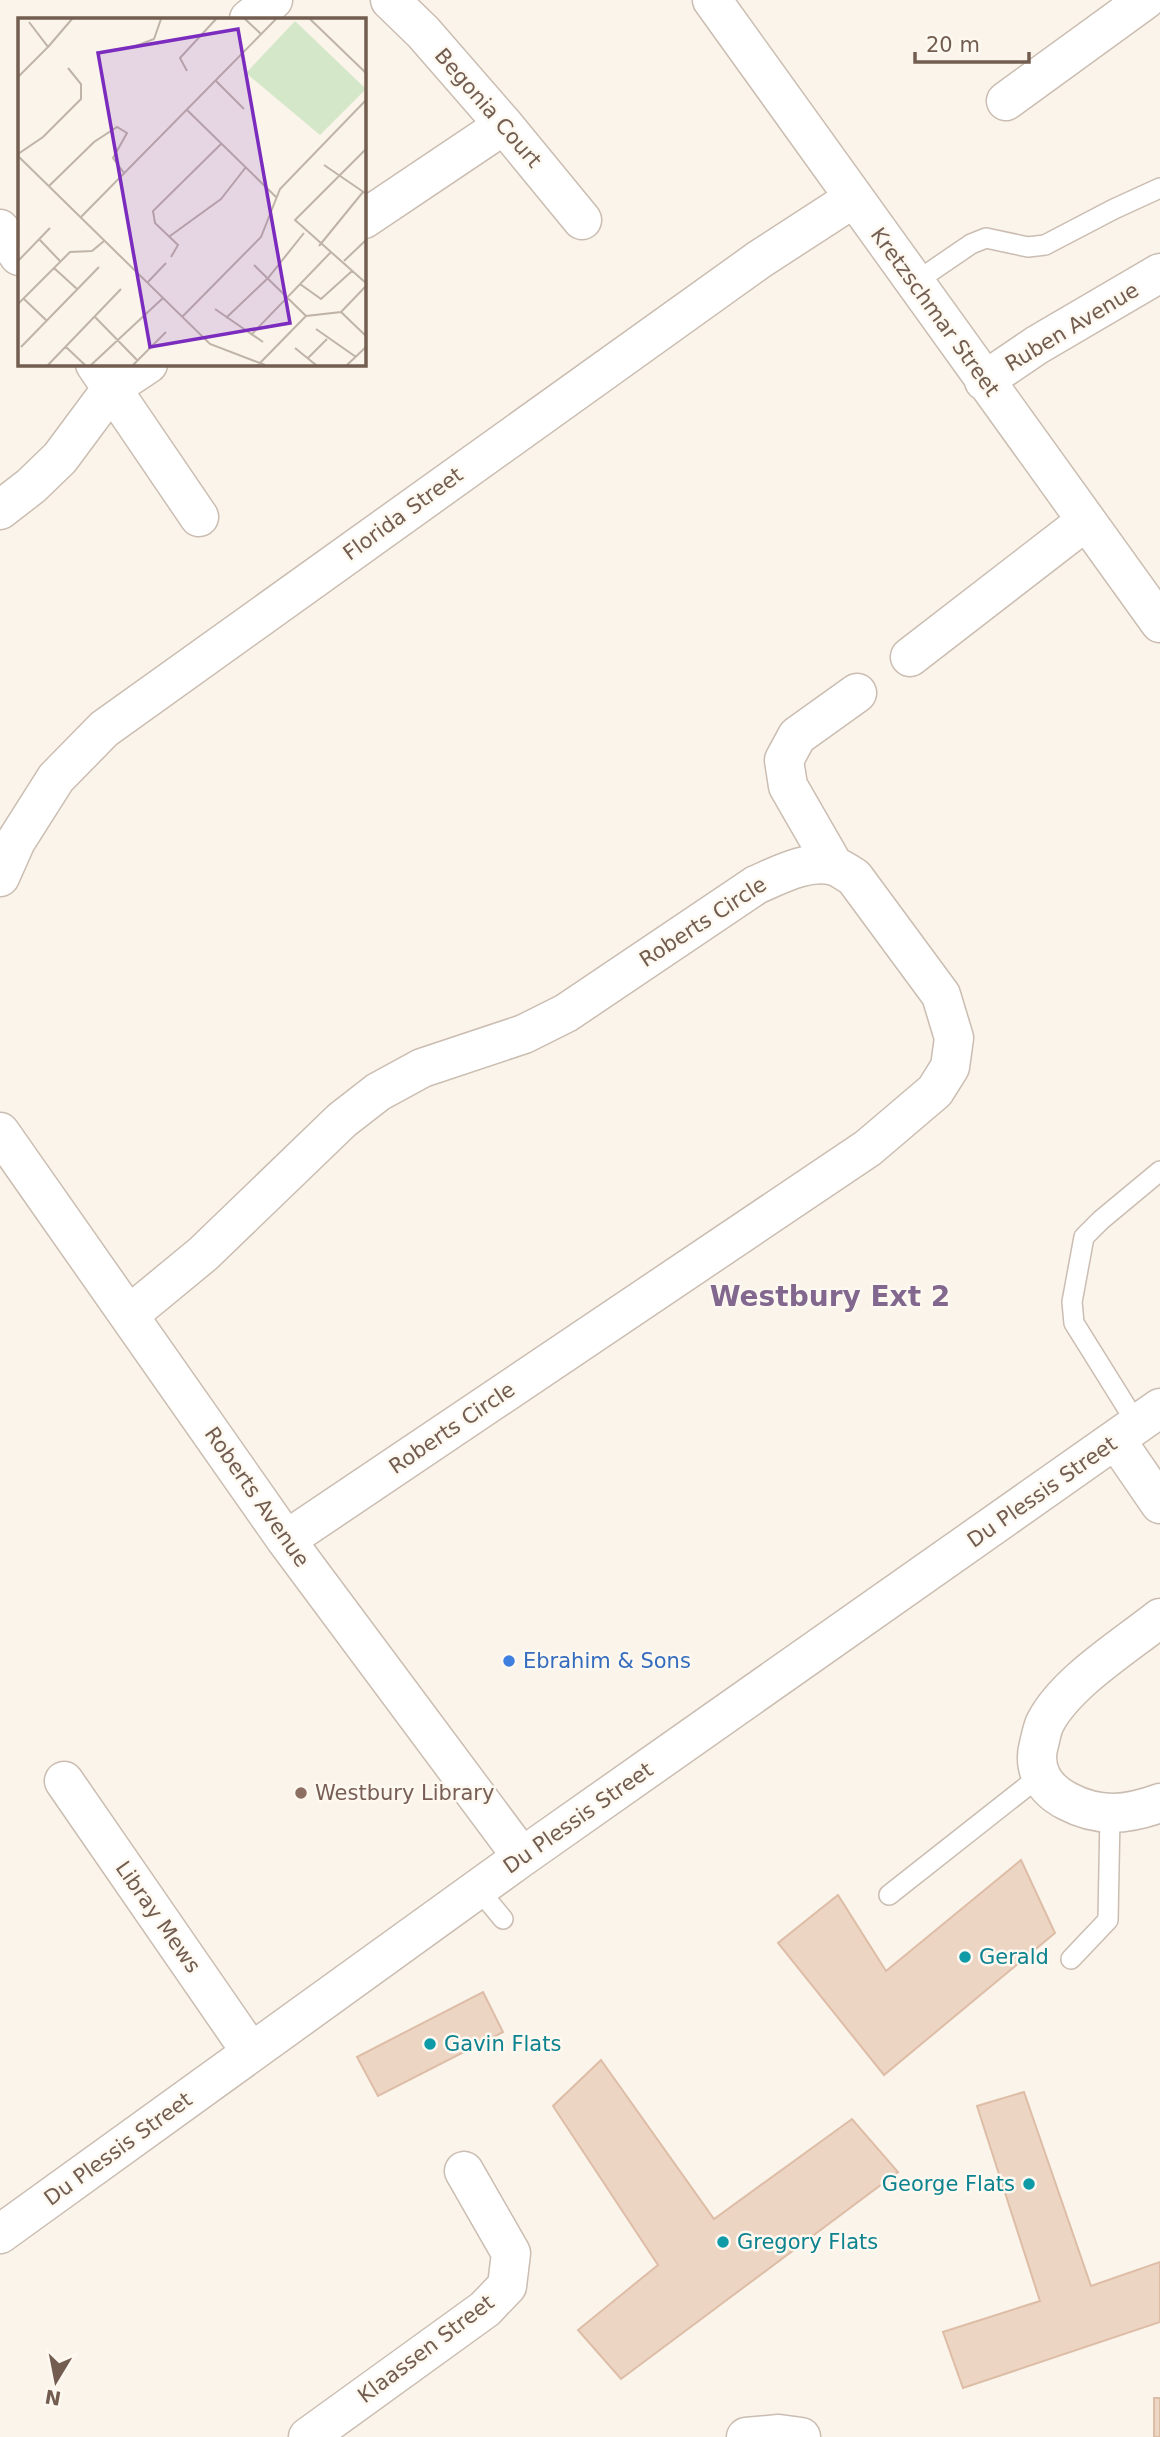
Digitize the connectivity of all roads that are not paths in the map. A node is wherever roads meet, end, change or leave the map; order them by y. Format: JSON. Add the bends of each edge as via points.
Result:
{"nodes":[{"id":1,"x":273,"y":0,"type":"edge"},
{"id":2,"x":390,"y":0,"type":"edge"},
{"id":3,"x":712,"y":0,"type":"edge"},
{"id":4,"x":1145,"y":0,"type":"edge"},
{"id":5,"x":250,"y":18,"type":"edge"},
{"id":6,"x":1006,"y":102,"type":"dead end"},
{"id":7,"x":504,"y":125,"type":"junction"},
{"id":8,"x":1160,"y":188,"type":"edge"},
{"id":9,"x":853,"y":198,"type":"junction"},
{"id":10,"x":18,"y":202,"type":"edge"},
{"id":11,"x":0,"y":217,"type":"edge"},
{"id":12,"x":366,"y":218,"type":"edge"},
{"id":13,"x":582,"y":220,"type":"dead end"},
{"id":14,"x":0,"y":229,"type":"edge"},
{"id":15,"x":18,"y":255,"type":"edge"},
{"id":16,"x":1160,"y":274,"type":"edge"},
{"id":17,"x":914,"y":283,"type":"junction"},
{"id":18,"x":141,"y":366,"type":"edge"},
{"id":19,"x":104,"y":376,"type":"edge"},
{"id":20,"x":984,"y":381,"type":"junction"},
{"id":21,"x":0,"y":510,"type":"edge"},
{"id":22,"x":199,"y":517,"type":"dead end"},
{"id":23,"x":1086,"y":521,"type":"junction"},
{"id":24,"x":1160,"y":623,"type":"edge"},
{"id":25,"x":910,"y":657,"type":"dead end"},
{"id":26,"x":857,"y":693,"type":"dead end"},
{"id":27,"x":834,"y":866,"type":"junction"},
{"id":28,"x":0,"y":877,"type":"edge"},
{"id":29,"x":0,"y":1132,"type":"edge"},
{"id":30,"x":1160,"y":1171,"type":"edge"},
{"id":31,"x":129,"y":1315,"type":"junction"},
{"id":32,"x":1138,"y":1424,"type":"edge"},
{"id":33,"x":1160,"y":1504,"type":"edge"},
{"id":34,"x":286,"y":1540,"type":"junction"},
{"id":35,"x":1160,"y":1618,"type":"edge"},
{"id":36,"x":1040,"y":1776,"type":"junction"},
{"id":37,"x":64,"y":1781,"type":"dead end"},
{"id":38,"x":1160,"y":1803,"type":"edge"},
{"id":39,"x":1110,"y":1815,"type":"junction"},
{"id":40,"x":522,"y":1857,"type":"junction"},
{"id":41,"x":478,"y":1889,"type":"junction"},
{"id":42,"x":889,"y":1895,"type":"dead end"},
{"id":43,"x":503,"y":1919,"type":"dead end"},
{"id":44,"x":1071,"y":1959,"type":"dead end"},
{"id":45,"x":251,"y":2052,"type":"junction"},
{"id":46,"x":464,"y":2171,"type":"dead end"},
{"id":47,"x":0,"y":2234,"type":"edge"},
{"id":48,"x":309,"y":2437,"type":"edge"},
{"id":49,"x":746,"y":2437,"type":"edge"},
{"id":50,"x":801,"y":2437,"type":"edge"}],
"edges":[{"from":1,"to":5,"type":"street"},
{"from":2,"to":7,"type":"street","name":"Begonia Court"},
{"from":3,"to":9,"type":"street","name":"Kretzschmar Street"},
{"from":4,"to":6,"type":"street"},
{"from":7,"to":12,"type":"street"},
{"from":7,"to":13,"type":"street","name":"Begonia Court"},
{"from":8,"to":17,"type":"lane","via":[[1045,245],[1028,247],[996,238],[978,241]]},
{"from":9,"to":17,"type":"street","name":"Kretzschmar Street"},
{"from":9,"to":28,"type":"street","name":"Florida Street","via":[[760,259],[104,729],[56,778],[16,841]]},
{"from":10,"to":11,"type":"street"},
{"from":14,"to":15,"type":"street"},
{"from":16,"to":20,"type":"street","name":"Ruben Avenue"},
{"from":17,"to":20,"type":"street","name":"Kretzschmar Street"},
{"from":18,"to":19,"type":"street"},
{"from":19,"to":21,"type":"street","via":[[60,457]]},
{"from":19,"to":22,"type":"street"},
{"from":20,"to":23,"type":"street","name":"Kretzschmar Street"},
{"from":23,"to":24,"type":"street","name":"Kretzschmar Street"},
{"from":23,"to":25,"type":"street"},
{"from":26,"to":27,"type":"street","via":[[797,736],[784,760],[788,786]]},
{"from":27,"to":31,"type":"street","name":"Roberts Circle","via":[[789,871],[756,885],[566,1013],[524,1034],[422,1068],[378,1092],[203,1254]]},
{"from":27,"to":34,"type":"street","name":"Roberts Circle","via":[[854,877],[941,995],[954,1038],[950,1067],[935,1091],[868,1148]]},
{"from":29,"to":31,"type":"street","name":"Roberts Avenue"},
{"from":30,"to":32,"type":"lane","via":[[1084,1237],[1072,1301],[1074,1323]]},
{"from":31,"to":34,"type":"street","name":"Roberts Avenue"},
{"from":32,"to":33,"type":"street"},
{"from":32,"to":40,"type":"street","name":"Du Plessis Street"},
{"from":34,"to":40,"type":"street","name":"Roberts Avenue"},
{"from":35,"to":36,"type":"street","via":[[1062,1700],[1044,1724],[1036,1756]]},
{"from":36,"to":39,"type":"street","via":[[1054,1794],[1082,1809]]},
{"from":36,"to":42,"type":"lane"},
{"from":37,"to":45,"type":"street","name":"Libray Mews"},
{"from":38,"to":39,"type":"street"},
{"from":39,"to":44,"type":"lane","via":[[1108,1920]]},
{"from":40,"to":41,"type":"street","name":"Du Plessis Street"},
{"from":41,"to":43,"type":"lane"},
{"from":41,"to":45,"type":"street","name":"Du Plessis Street"},
{"from":45,"to":47,"type":"street","name":"Du Plessis Street"},
{"from":46,"to":48,"type":"street","name":"Klaassen Street","via":[[511,2253],[507,2286],[485,2309]]},
{"from":49,"to":50,"type":"street"}]}
